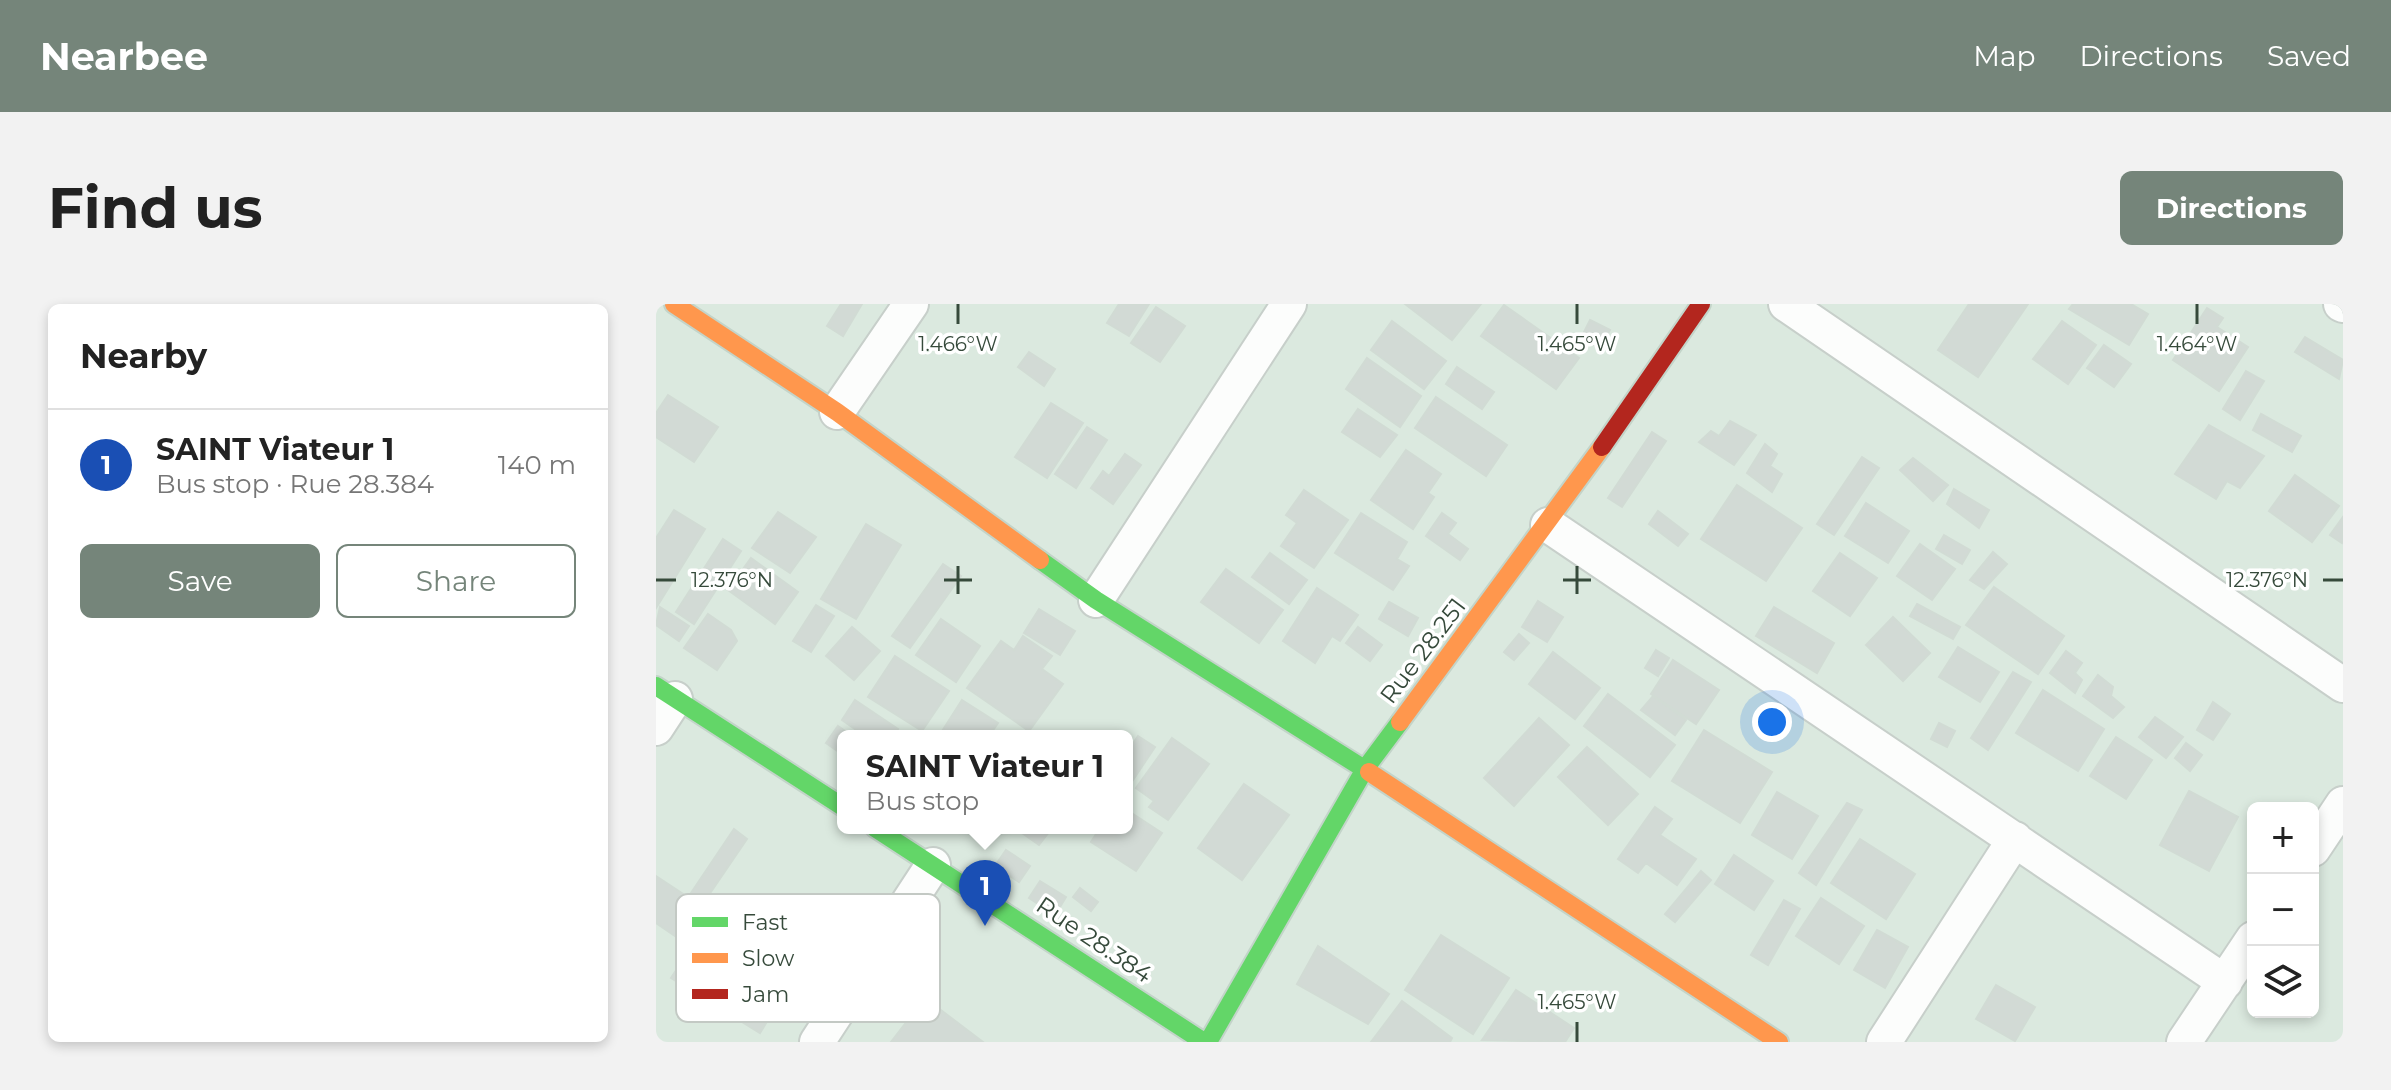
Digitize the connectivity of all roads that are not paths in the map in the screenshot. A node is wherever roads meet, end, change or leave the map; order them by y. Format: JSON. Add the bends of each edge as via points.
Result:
{"nodes":[{"id":1,"x":674,"y":304,"type":"edge"},
{"id":2,"x":911,"y":304,"type":"edge"},
{"id":3,"x":1289,"y":304,"type":"edge"},
{"id":4,"x":1701,"y":304,"type":"edge"},
{"id":5,"x":1786,"y":304,"type":"edge"},
{"id":6,"x":837,"y":412,"type":"junction"},
{"id":7,"x":1548,"y":525,"type":"junction"},
{"id":8,"x":1096,"y":600,"type":"junction"},
{"id":9,"x":2343,"y":685,"type":"edge"},
{"id":10,"x":666,"y":693,"type":"edge"},
{"id":11,"x":656,"y":728,"type":"edge"},
{"id":12,"x":1365,"y":769,"type":"junction"},
{"id":13,"x":837,"y":803,"type":"edge"},
{"id":14,"x":2343,"y":804,"type":"edge"},
{"id":15,"x":884,"y":834,"type":"edge"},
{"id":16,"x":2015,"y":839,"type":"junction"},
{"id":17,"x":2319,"y":840,"type":"edge"},
{"id":18,"x":933,"y":865,"type":"junction"},
{"id":19,"x":914,"y":894,"type":"edge"},
{"id":20,"x":2248,"y":946,"type":"edge"},
{"id":21,"x":2225,"y":982,"type":"junction"},
{"id":22,"x":830,"y":1022,"type":"edge"},
{"id":23,"x":817,"y":1042,"type":"edge"},
{"id":24,"x":1206,"y":1042,"type":"edge"},
{"id":25,"x":1779,"y":1042,"type":"edge"},
{"id":26,"x":1884,"y":1042,"type":"edge"},
{"id":27,"x":2184,"y":1042,"type":"edge"}],
"edges":[{"from":1,"to":6,"type":"street"},
{"from":2,"to":6,"type":"street"},
{"from":3,"to":8,"type":"street"},
{"from":4,"to":7,"type":"street","name":"Rue 28.251"},
{"from":5,"to":9,"type":"street"},
{"from":6,"to":8,"type":"street"},
{"from":7,"to":12,"type":"street","name":"Rue 28.251"},
{"from":7,"to":16,"type":"street"},
{"from":8,"to":12,"type":"street"},
{"from":10,"to":11,"type":"street"},
{"from":10,"to":13,"type":"street"},
{"from":12,"to":24,"type":"street","name":"Rue 28.251"},
{"from":12,"to":25,"type":"street"},
{"from":14,"to":17,"type":"street"},
{"from":15,"to":18,"type":"street","name":"Rue 28.384"},
{"from":16,"to":21,"type":"street"},
{"from":16,"to":26,"type":"street"},
{"from":18,"to":19,"type":"street"},
{"from":18,"to":24,"type":"street","name":"Rue 28.384"},
{"from":20,"to":21,"type":"street"},
{"from":21,"to":27,"type":"street"},
{"from":22,"to":23,"type":"street"}]}
